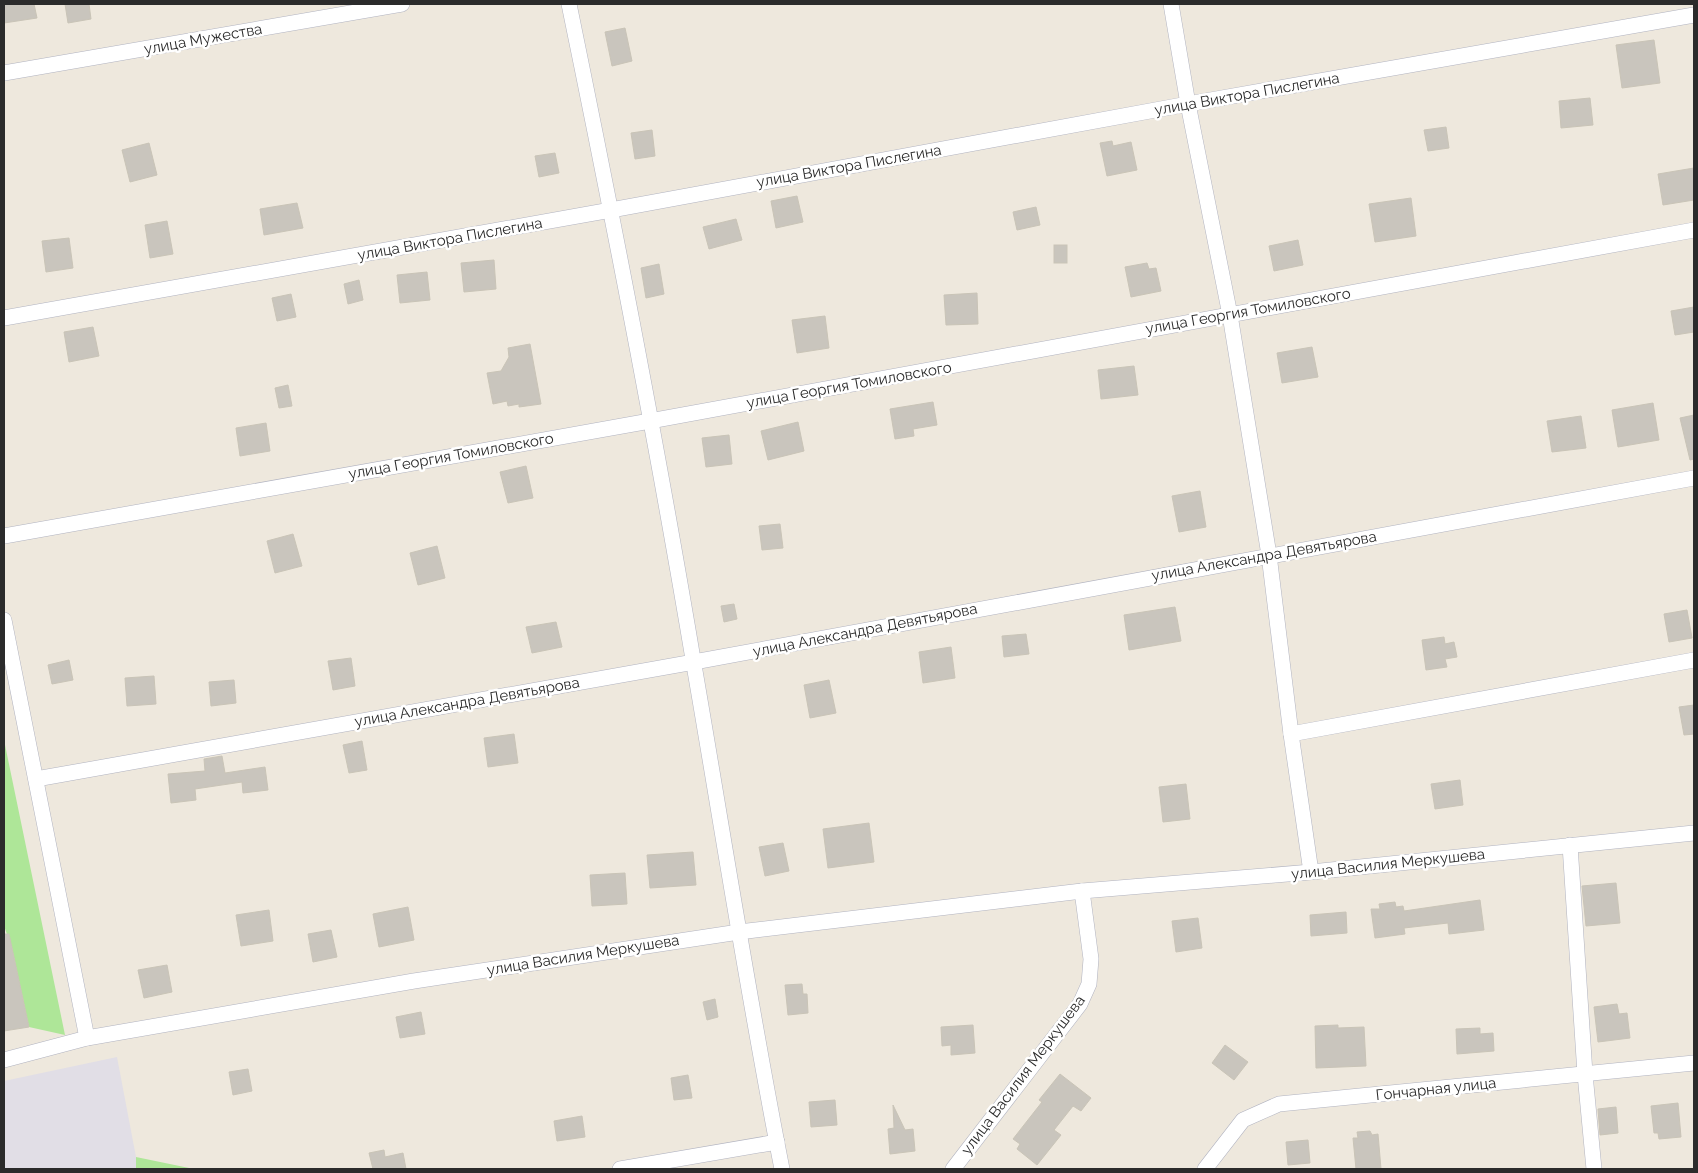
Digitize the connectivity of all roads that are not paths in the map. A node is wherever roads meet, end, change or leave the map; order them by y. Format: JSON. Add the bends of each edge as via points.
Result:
{"nodes":[{"id":1,"x":402,"y":4,"type":"edge"},
{"id":2,"x":568,"y":4,"type":"edge"},
{"id":3,"x":1171,"y":4,"type":"edge"},
{"id":4,"x":1694,"y":15,"type":"edge"},
{"id":5,"x":4,"y":73,"type":"edge"},
{"id":6,"x":1188,"y":104,"type":"junction"},
{"id":7,"x":611,"y":210,"type":"junction"},
{"id":8,"x":1694,"y":230,"type":"edge"},
{"id":9,"x":1230,"y":315,"type":"junction"},
{"id":10,"x":4,"y":318,"type":"edge"},
{"id":11,"x":650,"y":421,"type":"junction"},
{"id":12,"x":1694,"y":478,"type":"edge"},
{"id":13,"x":4,"y":536,"type":"edge"},
{"id":14,"x":1269,"y":555,"type":"junction"},
{"id":15,"x":4,"y":620,"type":"edge"},
{"id":16,"x":1694,"y":660,"type":"edge"},
{"id":17,"x":694,"y":662,"type":"junction"},
{"id":18,"x":1291,"y":734,"type":"junction"},
{"id":19,"x":36,"y":779,"type":"junction"},
{"id":20,"x":1694,"y":833,"type":"edge"},
{"id":21,"x":1570,"y":845,"type":"junction"},
{"id":22,"x":1311,"y":872,"type":"junction"},
{"id":23,"x":1082,"y":890,"type":"junction"},
{"id":24,"x":739,"y":932,"type":"junction"},
{"id":25,"x":87,"y":1038,"type":"junction"},
{"id":26,"x":4,"y":1060,"type":"edge"},
{"id":27,"x":1694,"y":1063,"type":"edge"},
{"id":28,"x":1585,"y":1074,"type":"junction"},
{"id":29,"x":777,"y":1142,"type":"junction"},
{"id":30,"x":620,"y":1169,"type":"edge"},
{"id":31,"x":782,"y":1169,"type":"edge"},
{"id":32,"x":953,"y":1169,"type":"edge"},
{"id":33,"x":1205,"y":1169,"type":"edge"},
{"id":34,"x":1594,"y":1169,"type":"edge"}],
"edges":[{"from":1,"to":5,"type":"street","name":"улица Мужества"},
{"from":2,"to":7,"type":"street"},
{"from":3,"to":6,"type":"street"},
{"from":4,"to":6,"type":"street","name":"улица Виктора Пислегина"},
{"from":6,"to":7,"type":"street","name":"улица Виктора Пислегина"},
{"from":6,"to":9,"type":"street"},
{"from":7,"to":10,"type":"street","name":"улица Виктора Пислегина"},
{"from":7,"to":11,"type":"street"},
{"from":8,"to":9,"type":"street","name":"улица Георгия Томиловского"},
{"from":9,"to":11,"type":"street","name":"улица Георгия Томиловского"},
{"from":9,"to":14,"type":"street"},
{"from":11,"to":13,"type":"street","name":"улица Георгия Томиловского"},
{"from":11,"to":17,"type":"street"},
{"from":12,"to":14,"type":"street","name":"улица Александра Девятьярова"},
{"from":14,"to":17,"type":"street","name":"улица Александра Девятьярова"},
{"from":14,"to":18,"type":"street"},
{"from":15,"to":19,"type":"street"},
{"from":16,"to":18,"type":"street"},
{"from":17,"to":19,"type":"street","name":"улица Александра Девятьярова"},
{"from":17,"to":24,"type":"street"},
{"from":18,"to":22,"type":"street"},
{"from":19,"to":25,"type":"street"},
{"from":20,"to":21,"type":"street","name":"улица Василия Меркушева"},
{"from":21,"to":22,"type":"street","name":"улица Василия Меркушева"},
{"from":21,"to":28,"type":"street"},
{"from":22,"to":23,"type":"street","name":"улица Василия Меркушева"},
{"from":23,"to":24,"type":"street","name":"улица Василия Меркушева"},
{"from":23,"to":32,"type":"street","name":"улица Василия Меркушева","via":[[1091,959],[1089,984],[1080,1004]]},
{"from":24,"to":25,"type":"street","name":"улица Василия Меркушева","via":[[414,980]]},
{"from":24,"to":29,"type":"street"},
{"from":25,"to":26,"type":"street","name":"улица Василия Меркушева"},
{"from":27,"to":28,"type":"street","name":"Гончарная улица"},
{"from":28,"to":33,"type":"street","name":"Гончарная улица","via":[[1279,1104],[1243,1120]]},
{"from":28,"to":34,"type":"street"},
{"from":29,"to":30,"type":"street"},
{"from":29,"to":31,"type":"street"}]}
